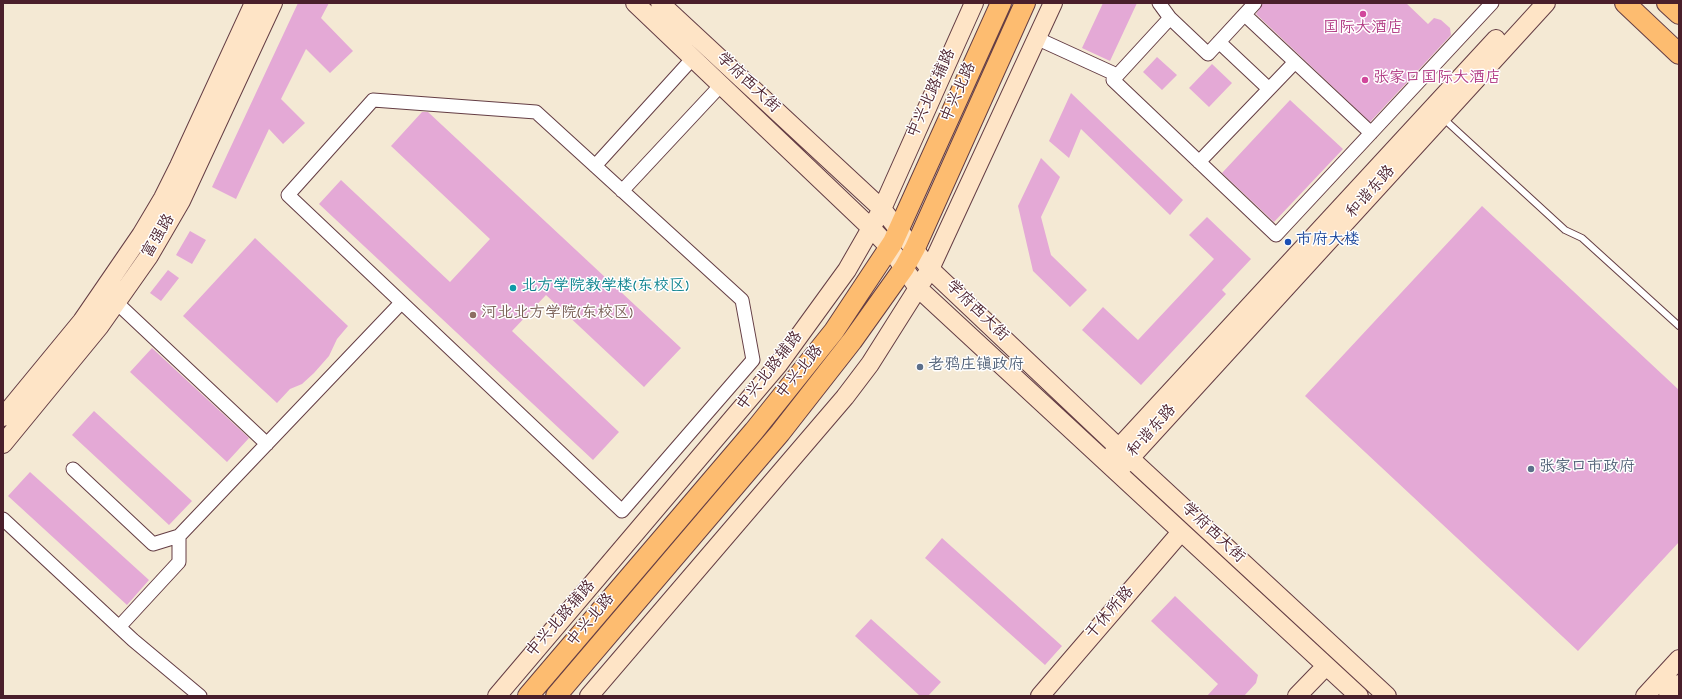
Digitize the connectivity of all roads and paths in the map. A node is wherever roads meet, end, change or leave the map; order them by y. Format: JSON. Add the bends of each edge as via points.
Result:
{"nodes":[{"id":1,"x":254,"y":3,"type":"edge"},
{"id":2,"x":273,"y":3,"type":"edge"},
{"id":3,"x":635,"y":3,"type":"edge"},
{"id":4,"x":660,"y":3,"type":"edge"},
{"id":5,"x":974,"y":3,"type":"edge"},
{"id":6,"x":1001,"y":3,"type":"edge"},
{"id":7,"x":1025,"y":3,"type":"edge"},
{"id":8,"x":1053,"y":3,"type":"edge"},
{"id":9,"x":1159,"y":3,"type":"edge"},
{"id":10,"x":1256,"y":3,"type":"edge"},
{"id":11,"x":1492,"y":3,"type":"edge"},
{"id":12,"x":1529,"y":3,"type":"edge"},
{"id":13,"x":1546,"y":3,"type":"edge"},
{"id":14,"x":1624,"y":3,"type":"edge"},
{"id":15,"x":1667,"y":3,"type":"edge"},
{"id":16,"x":1679,"y":14,"type":"edge"},
{"id":17,"x":1245,"y":15,"type":"junction"},
{"id":18,"x":1170,"y":18,"type":"junction"},
{"id":19,"x":1036,"y":38,"type":"junction"},
{"id":20,"x":1219,"y":42,"type":"junction"},
{"id":21,"x":1679,"y":54,"type":"edge"},
{"id":22,"x":693,"y":58,"type":"junction"},
{"id":23,"x":1295,"y":62,"type":"junction"},
{"id":24,"x":1117,"y":75,"type":"junction"},
{"id":25,"x":722,"y":85,"type":"junction"},
{"id":26,"x":1269,"y":89,"type":"junction"},
{"id":27,"x":1437,"y":113,"type":"junction"},
{"id":28,"x":1371,"y":133,"type":"junction"},
{"id":29,"x":1199,"y":162,"type":"junction"},
{"id":30,"x":594,"y":166,"type":"junction"},
{"id":31,"x":622,"y":191,"type":"junction"},
{"id":32,"x":882,"y":209,"type":"junction"},
{"id":33,"x":872,"y":228,"type":"junction"},
{"id":34,"x":899,"y":228,"type":"junction"},
{"id":35,"x":888,"y":247,"type":"junction"},
{"id":36,"x":915,"y":248,"type":"junction"},
{"id":37,"x":904,"y":268,"type":"junction"},
{"id":38,"x":930,"y":269,"type":"junction"},
{"id":39,"x":918,"y":288,"type":"junction"},
{"id":40,"x":117,"y":303,"type":"junction"},
{"id":41,"x":401,"y":303,"type":"junction"},
{"id":42,"x":1679,"y":326,"type":"edge"},
{"id":43,"x":3,"y":417,"type":"edge"},
{"id":44,"x":3,"y":444,"type":"edge"},
{"id":45,"x":267,"y":444,"type":"junction"},
{"id":46,"x":1124,"y":453,"type":"junction"},
{"id":47,"x":1112,"y":467,"type":"junction"},
{"id":48,"x":73,"y":469,"type":"dead end"},
{"id":49,"x":3,"y":519,"type":"edge"},
{"id":50,"x":1181,"y":532,"type":"junction"},
{"id":51,"x":179,"y":536,"type":"junction"},
{"id":52,"x":119,"y":627,"type":"junction"},
{"id":53,"x":1679,"y":659,"type":"edge"},
{"id":54,"x":1326,"y":666,"type":"junction"},
{"id":55,"x":1679,"y":684,"type":"edge"},
{"id":56,"x":200,"y":696,"type":"edge"},
{"id":57,"x":497,"y":696,"type":"edge"},
{"id":58,"x":528,"y":696,"type":"edge"},
{"id":59,"x":556,"y":696,"type":"edge"},
{"id":60,"x":589,"y":696,"type":"edge"},
{"id":61,"x":1040,"y":696,"type":"edge"},
{"id":62,"x":1297,"y":696,"type":"edge"},
{"id":63,"x":1359,"y":696,"type":"edge"},
{"id":64,"x":1387,"y":696,"type":"edge"},
{"id":65,"x":1645,"y":696,"type":"edge"},
{"id":66,"x":1668,"y":696,"type":"edge"}],
"edges":[{"from":1,"to":43,"type":"main road","name":"富强路","via":[[176,172],[141,235],[82,321]]},
{"from":2,"to":40,"type":"main road","name":"富强路","via":[[181,201],[149,256]]},
{"from":3,"to":22,"type":"main road","name":"学府西大街"},
{"from":4,"to":32,"type":"main road","name":"学府西大街"},
{"from":5,"to":32,"type":"main road","name":"中兴北路辅路"},
{"from":6,"to":34,"type":"main road","name":"中兴北路"},
{"from":7,"to":36,"type":"main road","name":"中兴北路"},
{"from":8,"to":19,"type":"main road"},
{"from":9,"to":18,"type":"street"},
{"from":10,"to":17,"type":"street"},
{"from":11,"to":28,"type":"street"},
{"from":12,"to":27,"type":"main road","name":"和谐东路"},
{"from":13,"to":27,"type":"main road","name":"和谐东路"},
{"from":14,"to":21,"type":"main road"},
{"from":15,"to":16,"type":"main road"},
{"from":17,"to":20,"type":"street"},
{"from":17,"to":23,"type":"street"},
{"from":18,"to":20,"type":"street","via":[[1208,54]]},
{"from":18,"to":24,"type":"street"},
{"from":19,"to":24,"type":"street"},
{"from":19,"to":38,"type":"main road"},
{"from":20,"to":26,"type":"street"},
{"from":22,"to":25,"type":"main road","name":"学府西大街"},
{"from":22,"to":30,"type":"street"},
{"from":23,"to":26,"type":"street"},
{"from":23,"to":28,"type":"street"},
{"from":24,"to":29,"type":"street","via":[[1113,80]]},
{"from":25,"to":31,"type":"street"},
{"from":25,"to":33,"type":"main road","name":"学府西大街"},
{"from":26,"to":29,"type":"street"},
{"from":27,"to":42,"type":"lane","via":[[1565,230],[1582,238]]},
{"from":27,"to":46,"type":"main road","name":"和谐东路"},
{"from":28,"to":29,"type":"street","via":[[1276,235]]},
{"from":30,"to":31,"type":"street"},
{"from":30,"to":41,"type":"street","via":[[536,112],[373,100],[288,195]]},
{"from":31,"to":41,"type":"street","via":[[742,300],[753,360],[622,511]]},
{"from":32,"to":33,"type":"main road","name":"中兴北路辅路"},
{"from":32,"to":34,"type":"main road","name":"学府西大街"},
{"from":33,"to":35,"type":"main road","name":"学府西大街"},
{"from":33,"to":57,"type":"main road","name":"中兴北路辅路","via":[[847,270],[778,365]]},
{"from":34,"to":35,"type":"main road","name":"中兴北路"},
{"from":34,"to":36,"type":"main road","name":"学府西大街"},
{"from":35,"to":37,"type":"main road","name":"学府西大街"},
{"from":35,"to":58,"type":"main road","name":"中兴北路","via":[[834,331],[815,355],[754,431]]},
{"from":36,"to":37,"type":"main road","name":"中兴北路"},
{"from":36,"to":38,"type":"main road","name":"学府西大街"},
{"from":37,"to":39,"type":"main road","name":"学府西大街"},
{"from":37,"to":59,"type":"main road","name":"中兴北路","via":[[852,341],[780,433]]},
{"from":38,"to":39,"type":"main road"},
{"from":38,"to":46,"type":"main road","name":"学府西大街"},
{"from":39,"to":47,"type":"main road","name":"学府西大街"},
{"from":39,"to":60,"type":"main road","via":[[870,364],[845,397]]},
{"from":40,"to":44,"type":"main road","name":"富强路"},
{"from":40,"to":45,"type":"street"},
{"from":41,"to":45,"type":"street"},
{"from":45,"to":51,"type":"street"},
{"from":46,"to":47,"type":"main road","name":"和谐东路"},
{"from":46,"to":64,"type":"main road","name":"学府西大街"},
{"from":47,"to":50,"type":"main road","name":"学府西大街"},
{"from":48,"to":51,"type":"street","via":[[153,544]]},
{"from":49,"to":52,"type":"street"},
{"from":50,"to":54,"type":"main road","name":"学府西大街"},
{"from":50,"to":61,"type":"main road","name":"干休所路"},
{"from":51,"to":52,"type":"street","via":[[179,562]]},
{"from":52,"to":56,"type":"street"},
{"from":53,"to":65,"type":"main road"},
{"from":54,"to":62,"type":"main road"},
{"from":54,"to":63,"type":"main road","name":"学府西大街"},
{"from":55,"to":66,"type":"main road"}]}
